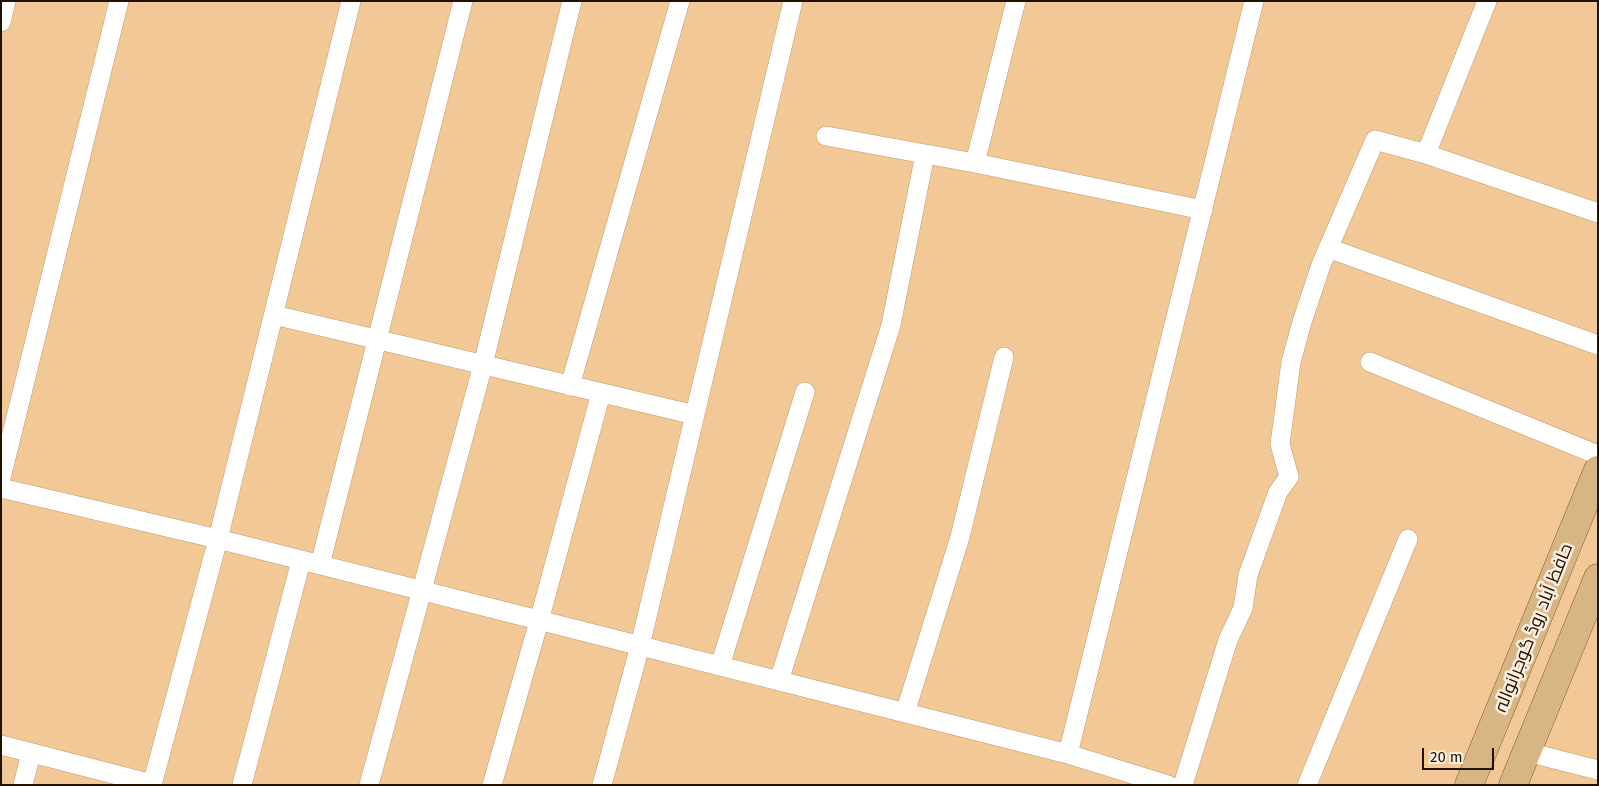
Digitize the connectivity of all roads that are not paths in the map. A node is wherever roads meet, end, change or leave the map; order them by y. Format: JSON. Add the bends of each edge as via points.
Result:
{"nodes":[{"id":1,"x":6,"y":1,"type":"edge"},
{"id":2,"x":119,"y":1,"type":"edge"},
{"id":3,"x":351,"y":1,"type":"edge"},
{"id":4,"x":463,"y":1,"type":"edge"},
{"id":5,"x":572,"y":1,"type":"edge"},
{"id":6,"x":680,"y":1,"type":"edge"},
{"id":7,"x":793,"y":1,"type":"edge"},
{"id":8,"x":1016,"y":1,"type":"edge"},
{"id":9,"x":1254,"y":1,"type":"edge"},
{"id":10,"x":1487,"y":1,"type":"edge"},
{"id":11,"x":1,"y":22,"type":"edge"},
{"id":12,"x":826,"y":136,"type":"dead end"},
{"id":13,"x":925,"y":154,"type":"junction"},
{"id":14,"x":1426,"y":154,"type":"junction"},
{"id":15,"x":975,"y":163,"type":"junction"},
{"id":16,"x":1203,"y":210,"type":"junction"},
{"id":17,"x":1598,"y":213,"type":"edge"},
{"id":18,"x":1328,"y":248,"type":"junction"},
{"id":19,"x":274,"y":315,"type":"junction"},
{"id":20,"x":376,"y":340,"type":"junction"},
{"id":21,"x":1598,"y":345,"type":"edge"},
{"id":22,"x":1004,"y":357,"type":"dead end"},
{"id":23,"x":1370,"y":362,"type":"dead end"},
{"id":24,"x":483,"y":365,"type":"junction"},
{"id":25,"x":570,"y":386,"type":"junction"},
{"id":26,"x":805,"y":392,"type":"dead end"},
{"id":27,"x":601,"y":393,"type":"junction"},
{"id":28,"x":695,"y":415,"type":"junction"},
{"id":29,"x":1598,"y":455,"type":"edge"},
{"id":30,"x":1598,"y":470,"type":"edge"},
{"id":31,"x":1,"y":478,"type":"edge"},
{"id":32,"x":1,"y":488,"type":"edge"},
{"id":33,"x":1408,"y":539,"type":"dead end"},
{"id":34,"x":218,"y":540,"type":"junction"},
{"id":35,"x":301,"y":560,"type":"junction"},
{"id":36,"x":320,"y":565,"type":"junction"},
{"id":37,"x":1598,"y":578,"type":"edge"},
{"id":38,"x":422,"y":591,"type":"junction"},
{"id":39,"x":539,"y":621,"type":"junction"},
{"id":40,"x":640,"y":646,"type":"junction"},
{"id":41,"x":720,"y":666,"type":"junction"},
{"id":42,"x":779,"y":681,"type":"junction"},
{"id":43,"x":905,"y":712,"type":"junction"},
{"id":44,"x":1,"y":745,"type":"edge"},
{"id":45,"x":1527,"y":752,"type":"junction"},
{"id":46,"x":31,"y":753,"type":"junction"},
{"id":47,"x":1068,"y":754,"type":"junction"},
{"id":48,"x":1598,"y":770,"type":"edge"},
{"id":49,"x":1129,"y":779,"type":"edge"},
{"id":50,"x":152,"y":784,"type":"edge"},
{"id":51,"x":23,"y":785,"type":"edge"},
{"id":52,"x":242,"y":785,"type":"edge"},
{"id":53,"x":369,"y":785,"type":"edge"},
{"id":54,"x":492,"y":785,"type":"edge"},
{"id":55,"x":602,"y":785,"type":"edge"},
{"id":56,"x":1168,"y":785,"type":"edge"},
{"id":57,"x":1183,"y":785,"type":"edge"},
{"id":58,"x":1307,"y":785,"type":"edge"},
{"id":59,"x":1469,"y":785,"type":"edge"},
{"id":60,"x":1513,"y":785,"type":"edge"}],
"edges":[{"from":1,"to":11,"type":"street"},
{"from":2,"to":31,"type":"street"},
{"from":3,"to":19,"type":"street"},
{"from":4,"to":20,"type":"street"},
{"from":5,"to":24,"type":"street"},
{"from":6,"to":25,"type":"street"},
{"from":7,"to":28,"type":"street"},
{"from":8,"to":15,"type":"street"},
{"from":9,"to":16,"type":"street"},
{"from":10,"to":14,"type":"street"},
{"from":12,"to":13,"type":"street"},
{"from":13,"to":15,"type":"street"},
{"from":13,"to":42,"type":"street","via":[[891,325]]},
{"from":14,"to":17,"type":"street"},
{"from":14,"to":18,"type":"street","via":[[1375,140]]},
{"from":15,"to":16,"type":"street"},
{"from":16,"to":47,"type":"street"},
{"from":18,"to":21,"type":"street"},
{"from":18,"to":57,"type":"street","via":[[1291,362],[1280,444],[1289,478],[1278,492],[1248,574],[1243,608],[1228,640]]},
{"from":19,"to":20,"type":"street"},
{"from":19,"to":34,"type":"street"},
{"from":20,"to":24,"type":"street"},
{"from":20,"to":36,"type":"street"},
{"from":22,"to":43,"type":"street","via":[[960,537]]},
{"from":23,"to":29,"type":"street"},
{"from":24,"to":25,"type":"street"},
{"from":24,"to":38,"type":"street"},
{"from":25,"to":27,"type":"street"},
{"from":26,"to":41,"type":"street"},
{"from":27,"to":28,"type":"street"},
{"from":27,"to":39,"type":"street"},
{"from":28,"to":40,"type":"street"},
{"from":30,"to":59,"type":"main road","name":"حافظ آباد روڈ گوجرانوالہ"},
{"from":32,"to":34,"type":"street"},
{"from":33,"to":58,"type":"street"},
{"from":34,"to":35,"type":"street"},
{"from":34,"to":50,"type":"street"},
{"from":35,"to":36,"type":"street"},
{"from":35,"to":52,"type":"street"},
{"from":36,"to":38,"type":"street"},
{"from":37,"to":45,"type":"main road"},
{"from":38,"to":39,"type":"street"},
{"from":38,"to":53,"type":"street"},
{"from":39,"to":40,"type":"street"},
{"from":39,"to":54,"type":"street"},
{"from":40,"to":41,"type":"street"},
{"from":40,"to":55,"type":"street"},
{"from":41,"to":42,"type":"street"},
{"from":42,"to":43,"type":"street"},
{"from":43,"to":47,"type":"street"},
{"from":44,"to":46,"type":"street"},
{"from":45,"to":48,"type":"street"},
{"from":45,"to":60,"type":"main road"},
{"from":46,"to":50,"type":"street"},
{"from":46,"to":51,"type":"street"},
{"from":47,"to":49,"type":"street"},
{"from":49,"to":56,"type":"street"}]}
